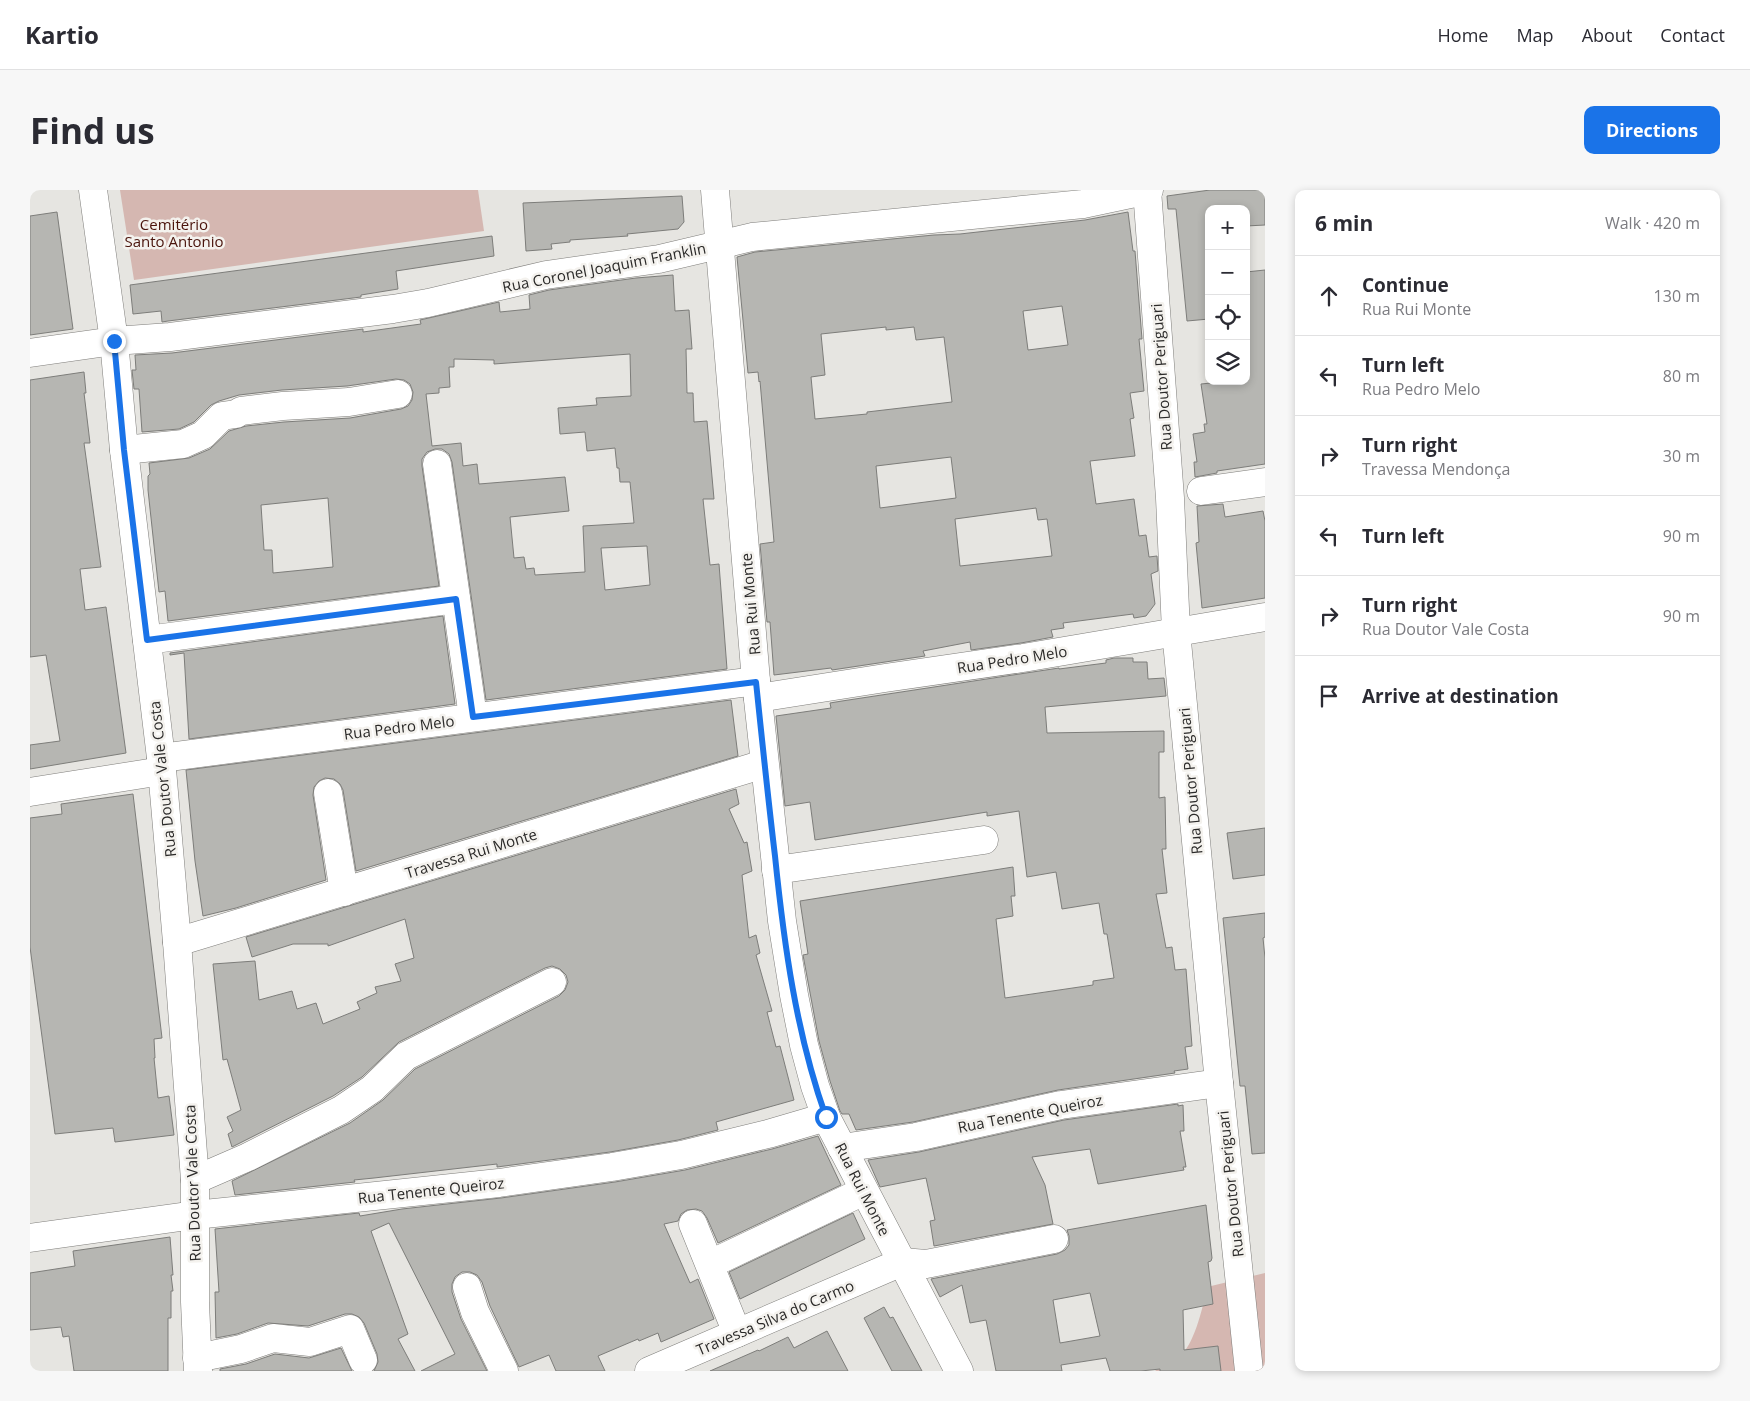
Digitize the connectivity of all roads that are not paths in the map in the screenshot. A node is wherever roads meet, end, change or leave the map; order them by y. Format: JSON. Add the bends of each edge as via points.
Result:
{"nodes":[{"id":1,"x":93,"y":190,"type":"edge"},
{"id":2,"x":715,"y":190,"type":"edge"},
{"id":3,"x":1148,"y":190,"type":"edge"},
{"id":4,"x":720,"y":246,"type":"junction"},
{"id":5,"x":114,"y":341,"type":"junction"},
{"id":6,"x":30,"y":353,"type":"edge"},
{"id":7,"x":398,"y":394,"type":"dead end"},
{"id":8,"x":124,"y":450,"type":"junction"},
{"id":9,"x":437,"y":464,"type":"dead end"},
{"id":10,"x":1265,"y":482,"type":"edge"},
{"id":11,"x":1201,"y":491,"type":"dead end"},
{"id":12,"x":456,"y":599,"type":"junction"},
{"id":13,"x":1265,"y":617,"type":"edge"},
{"id":14,"x":1176,"y":631,"type":"junction"},
{"id":15,"x":147,"y":640,"type":"junction"},
{"id":16,"x":757,"y":690,"type":"junction"},
{"id":17,"x":473,"y":717,"type":"junction"},
{"id":18,"x":161,"y":764,"type":"junction"},
{"id":19,"x":764,"y":764,"type":"junction"},
{"id":20,"x":30,"y":792,"type":"edge"},
{"id":21,"x":328,"y":793,"type":"dead end"},
{"id":22,"x":984,"y":840,"type":"dead end"},
{"id":23,"x":776,"y":870,"type":"junction"},
{"id":24,"x":344,"y":892,"type":"junction"},
{"id":25,"x":177,"y":942,"type":"junction"},
{"id":26,"x":552,"y":982,"type":"dead end"},
{"id":27,"x":1219,"y":1083,"type":"junction"},
{"id":28,"x":826,"y":1117,"type":"junction"},
{"id":29,"x":842,"y":1148,"type":"junction"},
{"id":30,"x":196,"y":1180,"type":"junction"},
{"id":31,"x":864,"y":1191,"type":"junction"},
{"id":32,"x":195,"y":1215,"type":"junction"},
{"id":33,"x":693,"y":1224,"type":"dead end"},
{"id":34,"x":30,"y":1238,"type":"edge"},
{"id":35,"x":1054,"y":1239,"type":"dead end"},
{"id":36,"x":723,"y":1258,"type":"dead end"},
{"id":37,"x":902,"y":1262,"type":"junction"},
{"id":38,"x":467,"y":1286,"type":"dead end"},
{"id":39,"x":737,"y":1333,"type":"junction"},
{"id":40,"x":363,"y":1360,"type":"dead end"},
{"id":41,"x":198,"y":1365,"type":"edge"},
{"id":42,"x":657,"y":1369,"type":"edge"},
{"id":43,"x":504,"y":1371,"type":"edge"},
{"id":44,"x":958,"y":1371,"type":"edge"},
{"id":45,"x":1249,"y":1371,"type":"edge"}],
"edges":[{"from":1,"to":5,"type":"street","name":"Rua Doutor Vale Costa"},
{"from":2,"to":4,"type":"street","name":"Rua Rui Monte"},
{"from":3,"to":4,"type":"street","name":"Rua Coronel Joaquim Franklin","via":[[1082,204],[779,233]]},
{"from":3,"to":14,"type":"street","name":"Rua Doutor Periguari"},
{"from":4,"to":5,"type":"street","name":"Rua Coronel Joaquim Franklin","via":[[546,276],[393,309]]},
{"from":4,"to":16,"type":"street","name":"Rua Rui Monte"},
{"from":5,"to":6,"type":"street","name":"Rua Coronel Joaquim Franklin"},
{"from":5,"to":8,"type":"street","name":"Rua Doutor Vale Costa"},
{"from":7,"to":8,"type":"street","via":[[349,402],[241,411],[222,416],[203,435],[183,444]]},
{"from":8,"to":15,"type":"street","name":"Rua Doutor Vale Costa"},
{"from":9,"to":12,"type":"street"},
{"from":10,"to":11,"type":"street"},
{"from":12,"to":15,"type":"street"},
{"from":12,"to":17,"type":"street"},
{"from":13,"to":14,"type":"street","name":"Rua Pedro Melo"},
{"from":14,"to":16,"type":"street","name":"Rua Pedro Melo","via":[[885,678]]},
{"from":14,"to":27,"type":"street","name":"Rua Doutor Periguari"},
{"from":15,"to":18,"type":"street","name":"Rua Doutor Vale Costa"},
{"from":16,"to":17,"type":"street","name":"Rua Pedro Melo"},
{"from":16,"to":19,"type":"street","name":"Rua Rui Monte"},
{"from":17,"to":18,"type":"street","name":"Rua Pedro Melo"},
{"from":18,"to":20,"type":"street","name":"Rua Pedro Melo"},
{"from":18,"to":25,"type":"street","name":"Rua Doutor Vale Costa"},
{"from":19,"to":23,"type":"street","name":"Rua Rui Monte"},
{"from":19,"to":24,"type":"street","name":"Travessa Rui Monte"},
{"from":21,"to":24,"type":"street"},
{"from":22,"to":23,"type":"street"},
{"from":23,"to":28,"type":"street","name":"Rua Rui Monte","via":[[794,994],[815,1086]]},
{"from":24,"to":25,"type":"street","name":"Travessa Rui Monte"},
{"from":25,"to":30,"type":"street","name":"Rua Doutor Vale Costa"},
{"from":26,"to":30,"type":"street","via":[[406,1056],[372,1089],[341,1110]]},
{"from":27,"to":29,"type":"street","name":"Rua Tenente Queiroz","via":[[1061,1105],[916,1137]]},
{"from":27,"to":45,"type":"street","name":"Rua Doutor Periguari"},
{"from":28,"to":29,"type":"street","name":"Rua Rui Monte"},
{"from":28,"to":32,"type":"street","name":"Rua Tenente Queiroz","via":[[681,1155],[612,1167],[499,1184]]},
{"from":29,"to":31,"type":"street","name":"Rua Rui Monte"},
{"from":30,"to":32,"type":"street","name":"Rua Doutor Vale Costa"},
{"from":31,"to":36,"type":"street"},
{"from":31,"to":37,"type":"street","name":"Rua Rui Monte"},
{"from":32,"to":34,"type":"street","name":"Rua Tenente Queiroz"},
{"from":32,"to":41,"type":"street","name":"Rua Doutor Vale Costa"},
{"from":33,"to":39,"type":"street"},
{"from":35,"to":37,"type":"street","via":[[926,1264]]},
{"from":37,"to":39,"type":"street","name":"Travessa Silva do Carmo"},
{"from":37,"to":44,"type":"street","name":"Rua Rui Monte"},
{"from":38,"to":43,"type":"street","via":[[475,1312]]},
{"from":39,"to":42,"type":"street","name":"Travessa Silva do Carmo"},
{"from":40,"to":41,"type":"street","via":[[350,1329],[310,1342],[273,1338]]}]}
